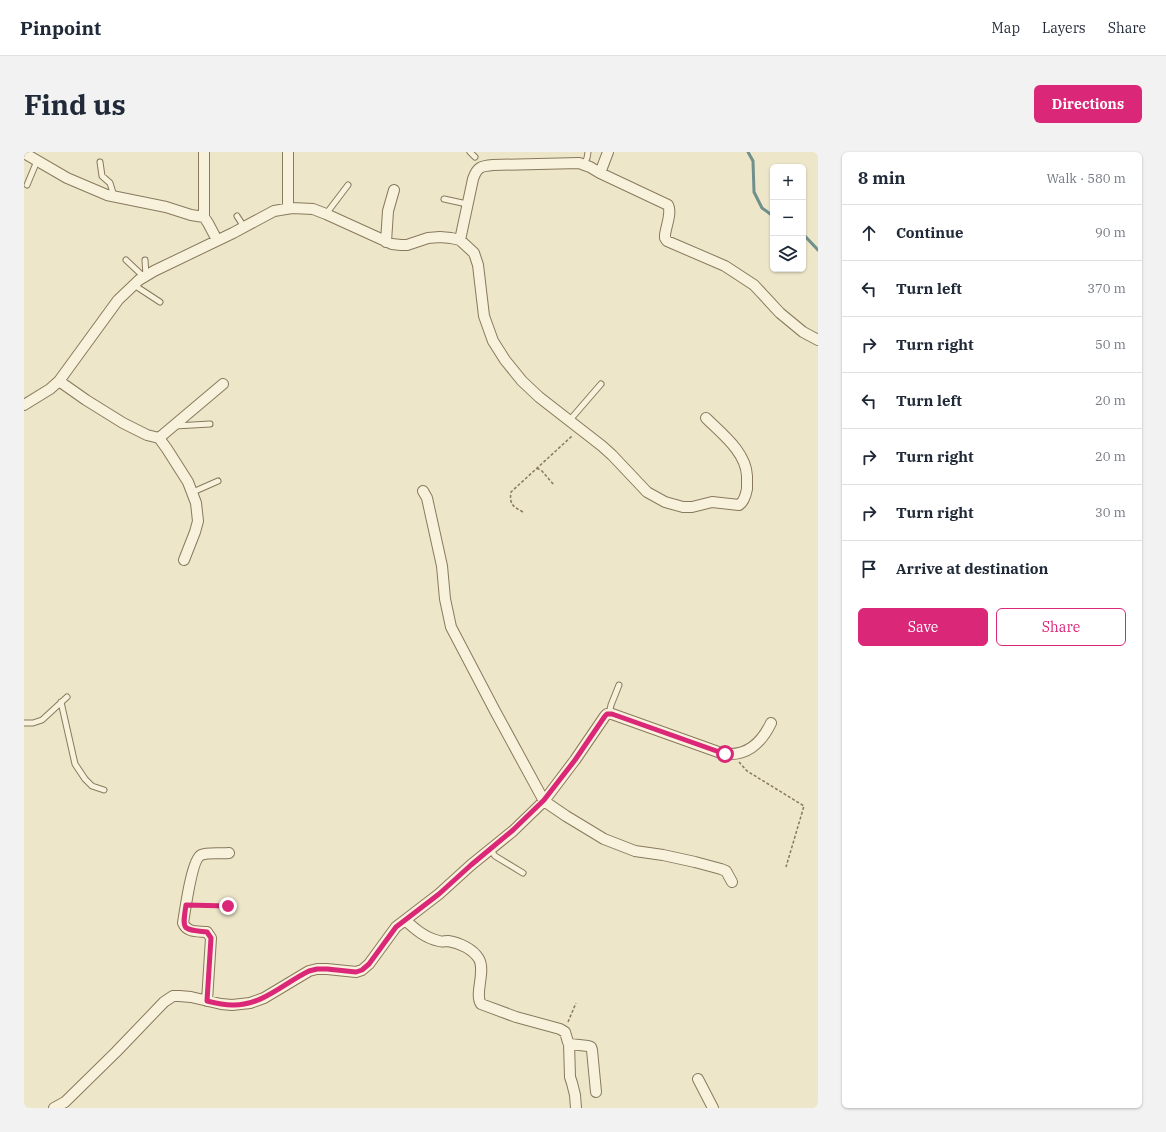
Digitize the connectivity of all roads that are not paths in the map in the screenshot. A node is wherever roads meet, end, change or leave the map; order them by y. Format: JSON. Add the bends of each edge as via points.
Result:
{"nodes":[{"id":1,"x":204,"y":152,"type":"edge"},
{"id":2,"x":288,"y":152,"type":"edge"},
{"id":3,"x":470,"y":152,"type":"edge"},
{"id":4,"x":588,"y":152,"type":"edge"},
{"id":5,"x":608,"y":152,"type":"edge"},
{"id":6,"x":24,"y":153,"type":"edge"},
{"id":7,"x":475,"y":157,"type":"dead end"},
{"id":8,"x":37,"y":161,"type":"junction"},
{"id":9,"x":100,"y":162,"type":"dead end"},
{"id":10,"x":584,"y":164,"type":"junction"},
{"id":11,"x":600,"y":173,"type":"junction"},
{"id":12,"x":27,"y":185,"type":"dead end"},
{"id":13,"x":348,"y":185,"type":"dead end"},
{"id":14,"x":394,"y":190,"type":"dead end"},
{"id":15,"x":114,"y":196,"type":"junction"},
{"id":16,"x":444,"y":199,"type":"dead end"},
{"id":17,"x":467,"y":204,"type":"junction"},
{"id":18,"x":288,"y":208,"type":"junction"},
{"id":19,"x":326,"y":214,"type":"junction"},
{"id":20,"x":237,"y":216,"type":"dead end"},
{"id":21,"x":204,"y":217,"type":"junction"},
{"id":22,"x":244,"y":227,"type":"junction"},
{"id":23,"x":217,"y":240,"type":"junction"},
{"id":24,"x":460,"y":240,"type":"junction"},
{"id":25,"x":386,"y":242,"type":"junction"},
{"id":26,"x":126,"y":260,"type":"dead end"},
{"id":27,"x":145,"y":260,"type":"dead end"},
{"id":28,"x":145,"y":276,"type":"junction"},
{"id":29,"x":134,"y":285,"type":"junction"},
{"id":30,"x":160,"y":302,"type":"dead end"},
{"id":31,"x":818,"y":340,"type":"edge"},
{"id":32,"x":59,"y":381,"type":"junction"},
{"id":33,"x":223,"y":384,"type":"dead end"},
{"id":34,"x":601,"y":384,"type":"dead end"},
{"id":35,"x":24,"y":405,"type":"edge"},
{"id":36,"x":706,"y":418,"type":"dead end"},
{"id":37,"x":569,"y":421,"type":"junction"},
{"id":38,"x":210,"y":424,"type":"dead end"},
{"id":39,"x":174,"y":426,"type":"junction"},
{"id":40,"x":159,"y":438,"type":"junction"},
{"id":41,"x":218,"y":481,"type":"dead end"},
{"id":42,"x":423,"y":491,"type":"dead end"},
{"id":43,"x":193,"y":492,"type":"junction"},
{"id":44,"x":184,"y":560,"type":"dead end"},
{"id":45,"x":619,"y":685,"type":"dead end"},
{"id":46,"x":67,"y":697,"type":"dead end"},
{"id":47,"x":61,"y":702,"type":"junction"},
{"id":48,"x":609,"y":714,"type":"junction"},
{"id":49,"x":24,"y":723,"type":"edge"},
{"id":50,"x":771,"y":723,"type":"dead end"},
{"id":51,"x":104,"y":790,"type":"dead end"},
{"id":52,"x":544,"y":800,"type":"junction"},
{"id":53,"x":490,"y":849,"type":"junction"},
{"id":54,"x":229,"y":853,"type":"dead end"},
{"id":55,"x":523,"y":873,"type":"dead end"},
{"id":56,"x":732,"y":882,"type":"dead end"},
{"id":57,"x":405,"y":920,"type":"junction"},
{"id":58,"x":207,"y":1001,"type":"junction"},
{"id":59,"x":569,"y":1043,"type":"junction"},
{"id":60,"x":698,"y":1079,"type":"dead end"},
{"id":61,"x":596,"y":1092,"type":"dead end"},
{"id":62,"x":54,"y":1108,"type":"edge"},
{"id":63,"x":576,"y":1108,"type":"edge"},
{"id":64,"x":713,"y":1108,"type":"edge"}],
"edges":[{"from":1,"to":21,"type":"street"},
{"from":2,"to":18,"type":"street"},
{"from":3,"to":7,"type":"lane"},
{"from":4,"to":10,"type":"lane"},
{"from":5,"to":11,"type":"street"},
{"from":6,"to":8,"type":"street"},
{"from":8,"to":12,"type":"lane"},
{"from":8,"to":15,"type":"street","via":[[91,189]]},
{"from":9,"to":15,"type":"lane","via":[[102,176],[110,183]]},
{"from":10,"to":11,"type":"street"},
{"from":10,"to":17,"type":"street","via":[[561,162],[481,165],[476,172]]},
{"from":11,"to":31,"type":"street","via":[[668,205],[670,208],[665,235],[667,241],[725,266],[754,285],[780,313],[803,332]]},
{"from":13,"to":19,"type":"lane"},
{"from":14,"to":25,"type":"street","via":[[388,211]]},
{"from":15,"to":21,"type":"street"},
{"from":16,"to":17,"type":"lane"},
{"from":17,"to":24,"type":"street"},
{"from":18,"to":19,"type":"street","via":[[313,209]]},
{"from":18,"to":22,"type":"street","via":[[274,211]]},
{"from":19,"to":25,"type":"street"},
{"from":20,"to":22,"type":"lane"},
{"from":21,"to":23,"type":"street"},
{"from":22,"to":23,"type":"street"},
{"from":23,"to":28,"type":"street"},
{"from":24,"to":25,"type":"street","via":[[440,237],[401,245]]},
{"from":24,"to":37,"type":"street","via":[[474,253],[478,265],[484,316],[493,341],[522,381]]},
{"from":26,"to":28,"type":"lane"},
{"from":27,"to":28,"type":"lane"},
{"from":28,"to":29,"type":"street"},
{"from":29,"to":30,"type":"lane"},
{"from":29,"to":32,"type":"street","via":[[118,300]]},
{"from":32,"to":35,"type":"street"},
{"from":32,"to":40,"type":"street","via":[[123,423]]},
{"from":33,"to":39,"type":"street"},
{"from":34,"to":37,"type":"lane"},
{"from":36,"to":37,"type":"street","via":[[736,449],[745,465],[746,493],[739,505],[712,502],[683,507],[656,498],[602,446]]},
{"from":38,"to":39,"type":"lane"},
{"from":39,"to":40,"type":"street"},
{"from":40,"to":43,"type":"street"},
{"from":41,"to":43,"type":"lane"},
{"from":42,"to":52,"type":"street","via":[[427,498],[442,566],[451,627]]},
{"from":43,"to":44,"type":"street","via":[[198,521]]},
{"from":45,"to":48,"type":"lane"},
{"from":46,"to":47,"type":"lane"},
{"from":47,"to":49,"type":"lane","via":[[42,720]]},
{"from":47,"to":51,"type":"lane","via":[[75,764],[92,786]]},
{"from":48,"to":50,"type":"street","via":[[721,753],[733,754],[738,754],[758,743]]},
{"from":48,"to":52,"type":"street"},
{"from":52,"to":53,"type":"street"},
{"from":52,"to":56,"type":"street","via":[[604,839],[635,851],[721,869],[726,871]]},
{"from":53,"to":55,"type":"lane","via":[[495,856]]},
{"from":53,"to":57,"type":"street"},
{"from":54,"to":58,"type":"street","via":[[199,856],[191,877],[183,923],[188,930],[207,932],[211,938]]},
{"from":57,"to":58,"type":"street","via":[[392,931],[362,970],[309,971],[264,998],[250,1003],[232,1005]]},
{"from":57,"to":59,"type":"street","via":[[430,938],[460,945],[474,952],[481,963],[478,998],[481,1004],[560,1029],[565,1032]]},
{"from":58,"to":62,"type":"street","via":[[179,996],[169,998],[64,1102]]},
{"from":59,"to":61,"type":"street","via":[[591,1047]]},
{"from":59,"to":63,"type":"street","via":[[570,1077]]},
{"from":60,"to":64,"type":"street"}]}
